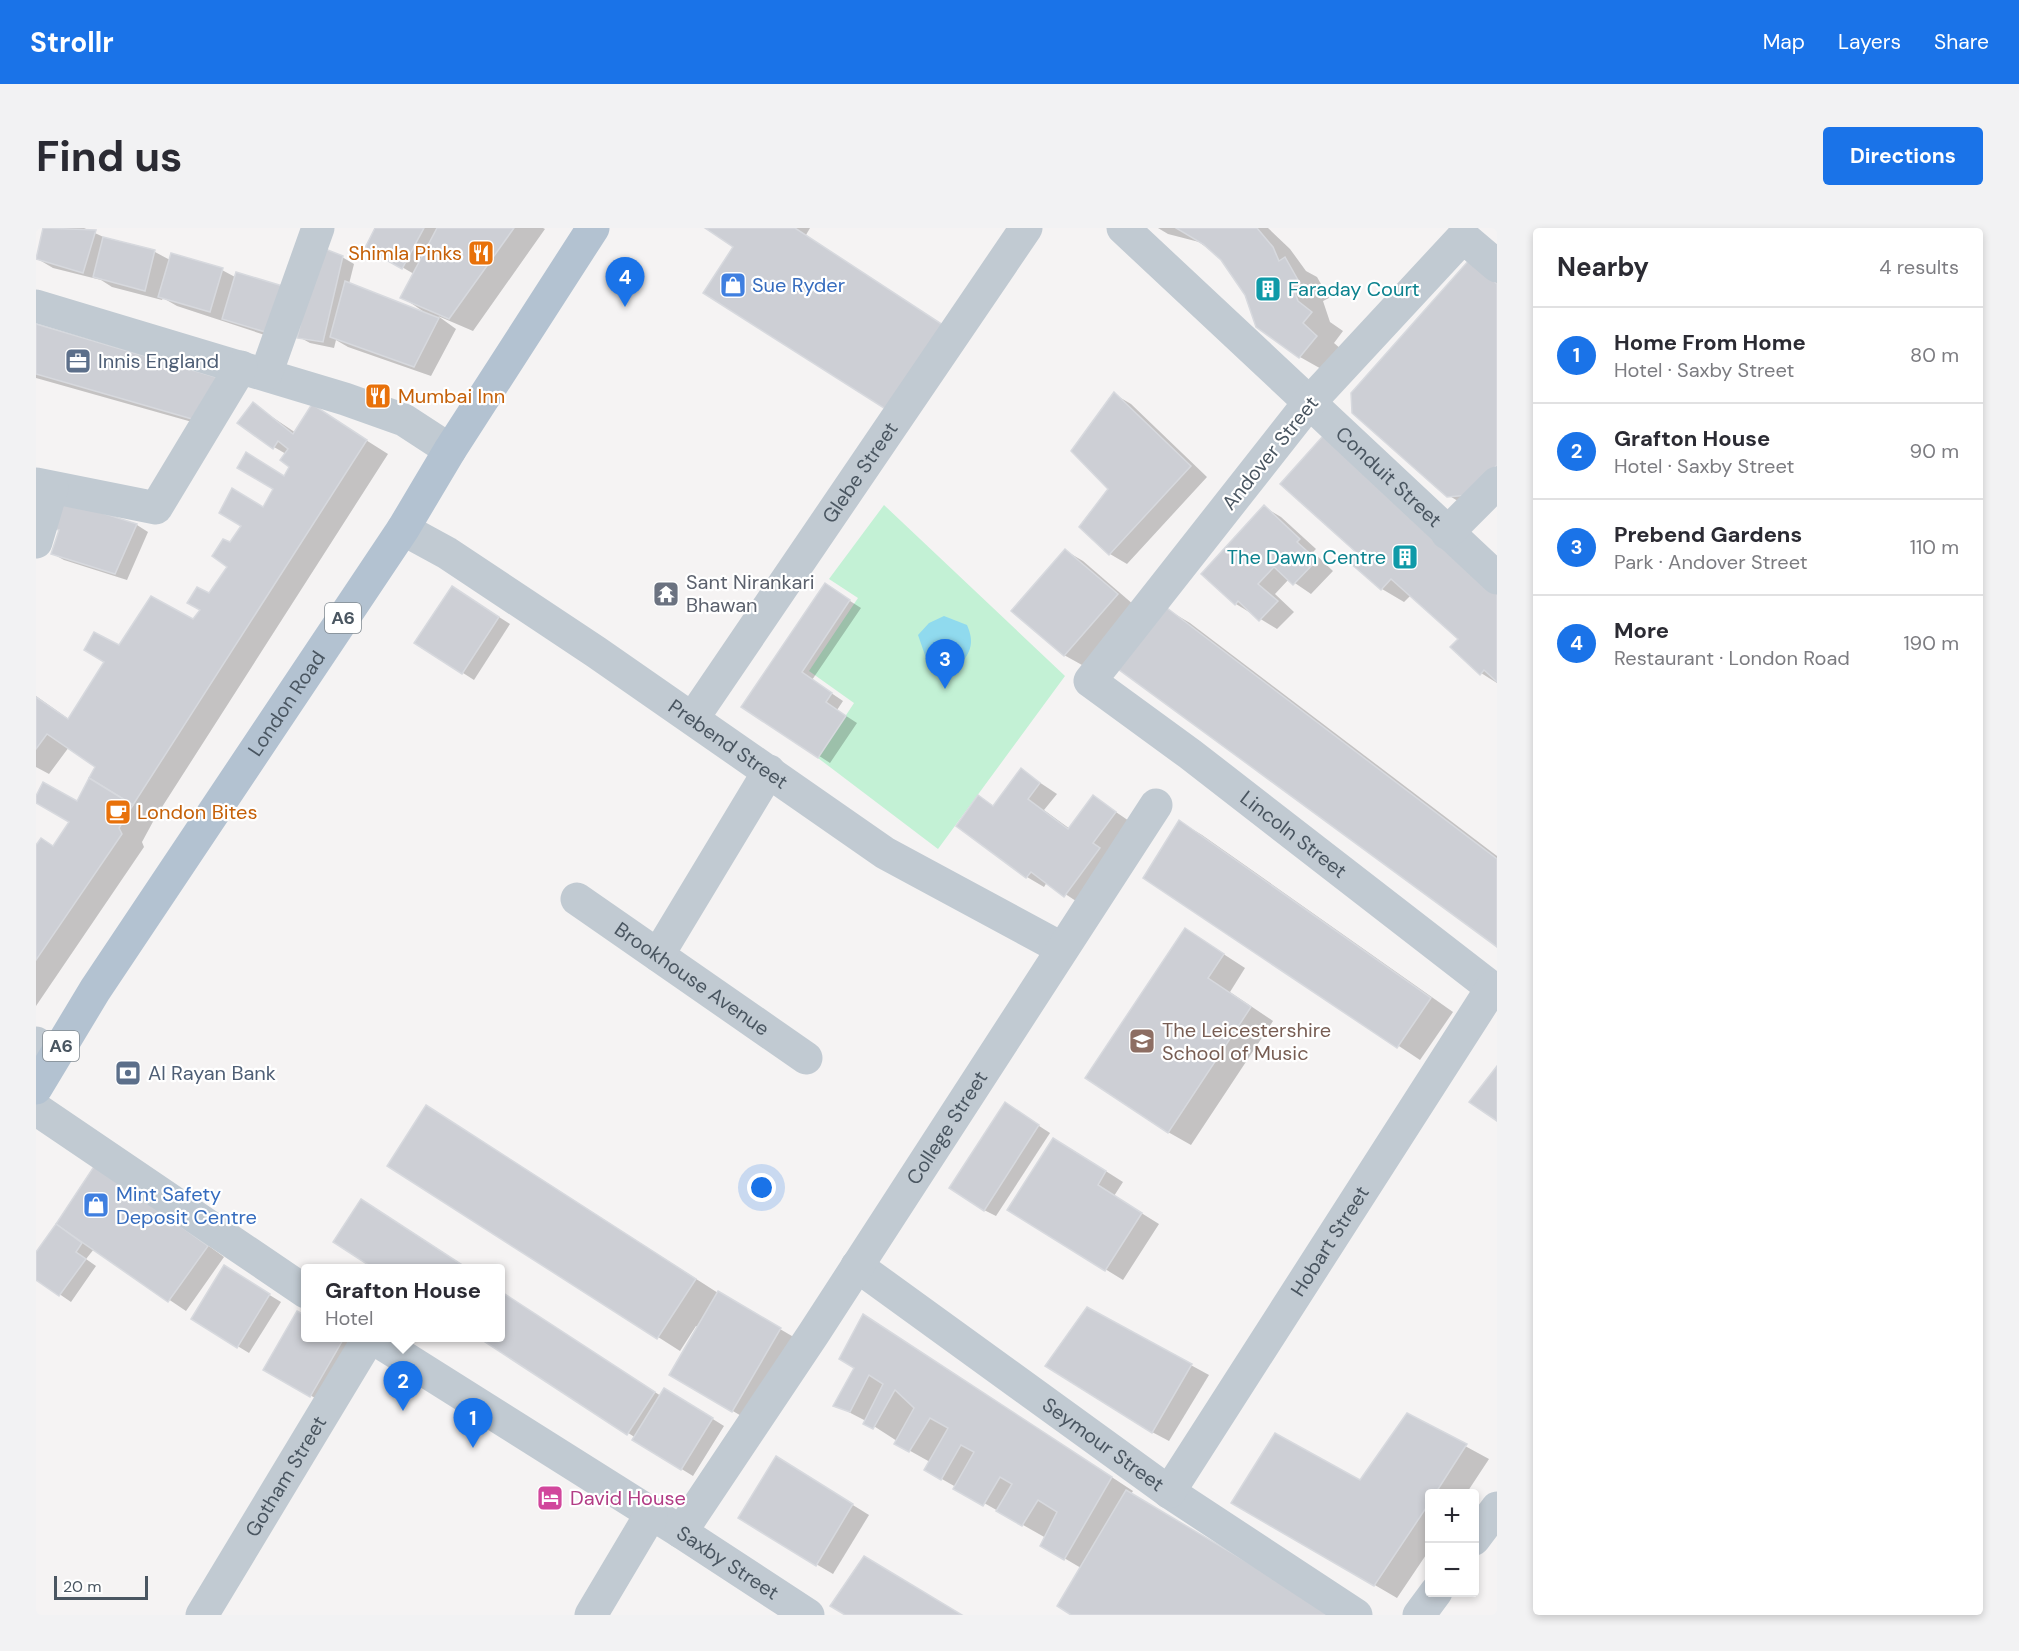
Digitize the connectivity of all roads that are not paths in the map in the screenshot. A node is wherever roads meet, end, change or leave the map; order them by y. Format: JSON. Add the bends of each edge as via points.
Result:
{"nodes":[{"id":1,"x":318,"y":228,"type":"edge"},
{"id":2,"x":593,"y":228,"type":"edge"},
{"id":3,"x":1026,"y":228,"type":"edge"},
{"id":4,"x":1123,"y":228,"type":"edge"},
{"id":5,"x":1497,"y":266,"type":"edge"},
{"id":6,"x":36,"y":306,"type":"edge"},
{"id":7,"x":254,"y":371,"type":"junction"},
{"id":8,"x":1308,"y":404,"type":"junction"},
{"id":9,"x":450,"y":450,"type":"junction"},
{"id":10,"x":1497,"y":483,"type":"edge"},
{"id":11,"x":44,"y":486,"type":"edge"},
{"id":12,"x":403,"y":529,"type":"junction"},
{"id":13,"x":1447,"y":533,"type":"junction"},
{"id":14,"x":36,"y":542,"type":"edge"},
{"id":15,"x":1497,"y":578,"type":"edge"},
{"id":16,"x":1090,"y":681,"type":"joint"},
{"id":17,"x":693,"y":718,"type":"junction"},
{"id":18,"x":769,"y":771,"type":"junction"},
{"id":19,"x":1156,"y":805,"type":"dead end"},
{"id":20,"x":577,"y":898,"type":"dead end"},
{"id":21,"x":1061,"y":948,"type":"junction"},
{"id":22,"x":658,"y":954,"type":"junction"},
{"id":23,"x":1495,"y":990,"type":"edge"},
{"id":24,"x":46,"y":1049,"type":"edge"},
{"id":25,"x":806,"y":1058,"type":"dead end"},
{"id":26,"x":36,"y":1088,"type":"edge"},
{"id":27,"x":36,"y":1109,"type":"edge"},
{"id":28,"x":857,"y":1266,"type":"junction"},
{"id":29,"x":301,"y":1289,"type":"edge"},
{"id":30,"x":367,"y":1342,"type":"edge"},
{"id":31,"x":379,"y":1342,"type":"edge"},
{"id":32,"x":1169,"y":1492,"type":"junction"},
{"id":33,"x":1497,"y":1508,"type":"edge"},
{"id":34,"x":651,"y":1514,"type":"junction"},
{"id":35,"x":681,"y":1532,"type":"junction"},
{"id":36,"x":1479,"y":1532,"type":"edge"},
{"id":37,"x":1433,"y":1597,"type":"edge"},
{"id":38,"x":202,"y":1615,"type":"edge"},
{"id":39,"x":591,"y":1615,"type":"edge"},
{"id":40,"x":808,"y":1615,"type":"edge"},
{"id":41,"x":1356,"y":1615,"type":"edge"},
{"id":42,"x":1419,"y":1615,"type":"edge"}],
"edges":[{"from":1,"to":7,"type":"street"},
{"from":2,"to":9,"type":"main road","name":"London Road","number":"A6"},
{"from":3,"to":17,"type":"street","name":"Glebe Street"},
{"from":4,"to":8,"type":"street","name":"Conduit Street"},
{"from":5,"to":8,"type":"street","name":"Andover Street","via":[[1463,237]]},
{"from":6,"to":7,"type":"street"},
{"from":7,"to":9,"type":"street","via":[[404,420]]},
{"from":7,"to":11,"type":"street","via":[[156,508]]},
{"from":8,"to":13,"type":"street","name":"Conduit Street"},
{"from":8,"to":16,"type":"street","name":"Andover Street"},
{"from":9,"to":12,"type":"main road","name":"London Road","number":"A6"},
{"from":10,"to":13,"type":"street"},
{"from":11,"to":14,"type":"street"},
{"from":12,"to":17,"type":"street","name":"Prebend Street","via":[[447,553]]},
{"from":12,"to":24,"type":"main road","name":"London Road","number":"A6","via":[[94,990]]},
{"from":13,"to":15,"type":"street","name":"Conduit Street"},
{"from":16,"to":23,"type":"street","name":"Lincoln Street"},
{"from":17,"to":18,"type":"street","name":"Prebend Street"},
{"from":18,"to":21,"type":"street","name":"Prebend Street","via":[[885,853]]},
{"from":18,"to":22,"type":"street"},
{"from":19,"to":21,"type":"street","name":"College Street"},
{"from":20,"to":22,"type":"street","name":"Brookhouse Avenue"},
{"from":21,"to":28,"type":"street","name":"College Street"},
{"from":22,"to":25,"type":"street","name":"Brookhouse Avenue"},
{"from":23,"to":32,"type":"street","name":"Hobart Street"},
{"from":24,"to":26,"type":"main road","name":"London Road","number":"A6"},
{"from":27,"to":29,"type":"street"},
{"from":28,"to":32,"type":"street","name":"Seymour Street"},
{"from":28,"to":35,"type":"street","name":"College Street"},
{"from":30,"to":38,"type":"street","name":"Gotham Street"},
{"from":31,"to":34,"type":"street","name":"Saxby Street"},
{"from":32,"to":41,"type":"street","name":"Seymour Street"},
{"from":33,"to":36,"type":"street"},
{"from":34,"to":35,"type":"street","name":"Saxby Street"},
{"from":34,"to":39,"type":"street"},
{"from":35,"to":40,"type":"street","name":"Saxby Street"},
{"from":37,"to":42,"type":"street"}]}
